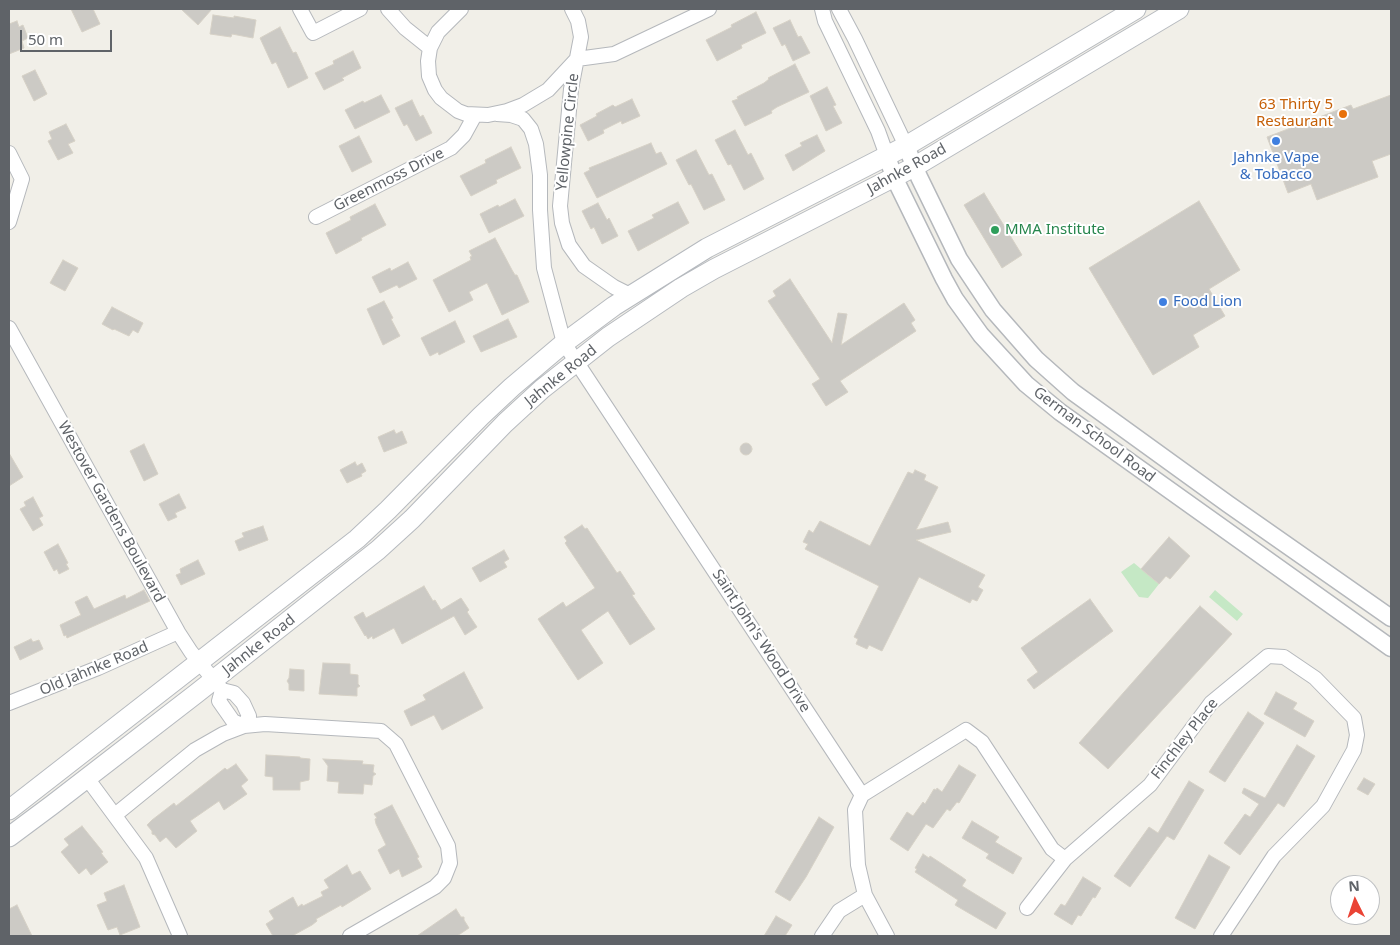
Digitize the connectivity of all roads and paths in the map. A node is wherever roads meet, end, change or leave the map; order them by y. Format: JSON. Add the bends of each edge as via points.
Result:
{"nodes":[{"id":1,"x":300,"y":9,"type":"edge"},
{"id":2,"x":360,"y":9,"type":"edge"},
{"id":3,"x":388,"y":9,"type":"edge"},
{"id":4,"x":461,"y":9,"type":"edge"},
{"id":5,"x":572,"y":9,"type":"edge"},
{"id":6,"x":709,"y":9,"type":"edge"},
{"id":7,"x":822,"y":9,"type":"edge"},
{"id":8,"x":838,"y":9,"type":"edge"},
{"id":9,"x":1136,"y":9,"type":"edge"},
{"id":10,"x":1179,"y":9,"type":"edge"},
{"id":11,"x":430,"y":48,"type":"junction"},
{"id":12,"x":577,"y":59,"type":"junction"},
{"id":13,"x":497,"y":114,"type":"junction"},
{"id":14,"x":475,"y":115,"type":"junction"},
{"id":15,"x":906,"y":146,"type":"junction"},
{"id":16,"x":9,"y":153,"type":"edge"},
{"id":17,"x":887,"y":156,"type":"junction"},
{"id":18,"x":914,"y":167,"type":"junction"},
{"id":19,"x":894,"y":177,"type":"junction"},
{"id":20,"x":560,"y":206,"type":"junction"},
{"id":21,"x":316,"y":217,"type":"dead end"},
{"id":22,"x":9,"y":222,"type":"edge"},
{"id":23,"x":543,"y":252,"type":"junction"},
{"id":24,"x":630,"y":295,"type":"junction"},
{"id":25,"x":9,"y":328,"type":"edge"},
{"id":26,"x":564,"y":343,"type":"junction"},
{"id":27,"x":576,"y":362,"type":"junction"},
{"id":28,"x":1391,"y":618,"type":"edge"},
{"id":29,"x":178,"y":632,"type":"junction"},
{"id":30,"x":1391,"y":648,"type":"edge"},
{"id":31,"x":200,"y":662,"type":"junction"},
{"id":32,"x":218,"y":685,"type":"junction"},
{"id":33,"x":9,"y":703,"type":"edge"},
{"id":34,"x":244,"y":726,"type":"junction"},
{"id":35,"x":87,"y":778,"type":"junction"},
{"id":36,"x":862,"y":795,"type":"junction"},
{"id":37,"x":9,"y":810,"type":"edge"},
{"id":38,"x":115,"y":815,"type":"junction"},
{"id":39,"x":9,"y":837,"type":"edge"},
{"id":40,"x":1064,"y":859,"type":"junction"},
{"id":41,"x":865,"y":895,"type":"junction"},
{"id":42,"x":1027,"y":908,"type":"dead end"},
{"id":43,"x":180,"y":936,"type":"edge"},
{"id":44,"x":350,"y":936,"type":"edge"},
{"id":45,"x":822,"y":936,"type":"edge"},
{"id":46,"x":887,"y":936,"type":"edge"},
{"id":47,"x":1221,"y":936,"type":"edge"}],
"edges":[{"from":1,"to":2,"type":"street","via":[[313,33]]},
{"from":3,"to":11,"type":"street","via":[[404,28]]},
{"from":4,"to":11,"type":"street","via":[[438,32]]},
{"from":5,"to":12,"type":"street","name":"Yellowpine Circle","via":[[580,28],[581,44]]},
{"from":6,"to":12,"type":"street","via":[[614,54]]},
{"from":7,"to":17,"type":"street","name":"German School Road"},
{"from":8,"to":15,"type":"street","name":"German School Road"},
{"from":9,"to":15,"type":"main road","name":"Jahnke Road"},
{"from":10,"to":18,"type":"main road","name":"Jahnke Road"},
{"from":11,"to":14,"type":"street","name":"Yellowpine Circle","via":[[428,69],[435,90],[458,111]]},
{"from":12,"to":13,"type":"street","name":"Yellowpine Circle","via":[[540,96]]},
{"from":12,"to":20,"type":"street","name":"Yellowpine Circle","via":[[571,89]]},
{"from":13,"to":14,"type":"street","name":"Yellowpine Circle"},
{"from":13,"to":23,"type":"street","name":"Yellowpine Circle","via":[[523,119],[531,129],[539,160]]},
{"from":14,"to":21,"type":"street","name":"Greenmoss Drive","via":[[464,135],[451,148]]},
{"from":15,"to":17,"type":"main road","name":"Jahnke Road"},
{"from":15,"to":18,"type":"street","name":"German School Road"},
{"from":16,"to":22,"type":"street","via":[[22,179]]},
{"from":17,"to":19,"type":"street","name":"German School Road"},
{"from":17,"to":24,"type":"main road","name":"Jahnke Road","via":[[722,240]]},
{"from":18,"to":19,"type":"main road","name":"Jahnke Road"},
{"from":18,"to":28,"type":"street","name":"German School Road","via":[[959,259],[979,291],[1036,359],[1073,392]]},
{"from":19,"to":27,"type":"main road","name":"Jahnke Road","via":[[714,269],[644,312]]},
{"from":19,"to":30,"type":"street","name":"German School Road","via":[[955,299],[1026,384],[1060,412]]},
{"from":20,"to":23,"type":"street","name":"Yellowpine Circle","via":[[550,225]]},
{"from":20,"to":24,"type":"street","name":"Yellowpine Circle","via":[[563,230],[579,260],[591,272]]},
{"from":23,"to":26,"type":"street","name":"Yellowpine Circle","via":[[546,279]]},
{"from":24,"to":26,"type":"main road","name":"Jahnke Road"},
{"from":25,"to":29,"type":"street","name":"Westover Gardens Boulevard"},
{"from":26,"to":27,"type":"street","name":"Yellowpine Circle"},
{"from":26,"to":31,"type":"main road","name":"Jahnke Road","via":[[481,416],[373,525]]},
{"from":27,"to":32,"type":"main road","name":"Jahnke Road","via":[[505,423],[378,550]]},
{"from":27,"to":36,"type":"street","name":"Saint John's Wood Drive"},
{"from":29,"to":31,"type":"street","name":"Westover Gardens Boulevard"},
{"from":29,"to":33,"type":"street","name":"Old Jahnke Road"},
{"from":31,"to":32,"type":"street","name":"Westover Gardens Boulevard"},
{"from":31,"to":37,"type":"main road","name":"Jahnke Road"},
{"from":32,"to":34,"type":"street","via":[[234,693],[243,703],[249,716]]},
{"from":32,"to":35,"type":"main road","name":"Jahnke Road"},
{"from":34,"to":38,"type":"street","via":[[195,750]]},
{"from":34,"to":44,"type":"street","via":[[265,724],[381,731],[396,744],[448,846],[450,863],[444,878],[435,887]]},
{"from":35,"to":38,"type":"street"},
{"from":35,"to":39,"type":"main road","name":"Jahnke Road"},
{"from":36,"to":40,"type":"street","via":[[966,730],[982,742],[1052,849]]},
{"from":36,"to":41,"type":"street","via":[[855,810],[858,865]]},
{"from":38,"to":43,"type":"street","via":[[146,858]]},
{"from":40,"to":42,"type":"street","name":"Finchley Place"},
{"from":40,"to":47,"type":"street","name":"Finchley Place","via":[[1150,785],[1211,703],[1268,656],[1284,657],[1314,678],[1354,718],[1357,735],[1354,750],[1323,806],[1274,856]]},
{"from":41,"to":45,"type":"street","via":[[839,912]]},
{"from":41,"to":46,"type":"street"}]}
